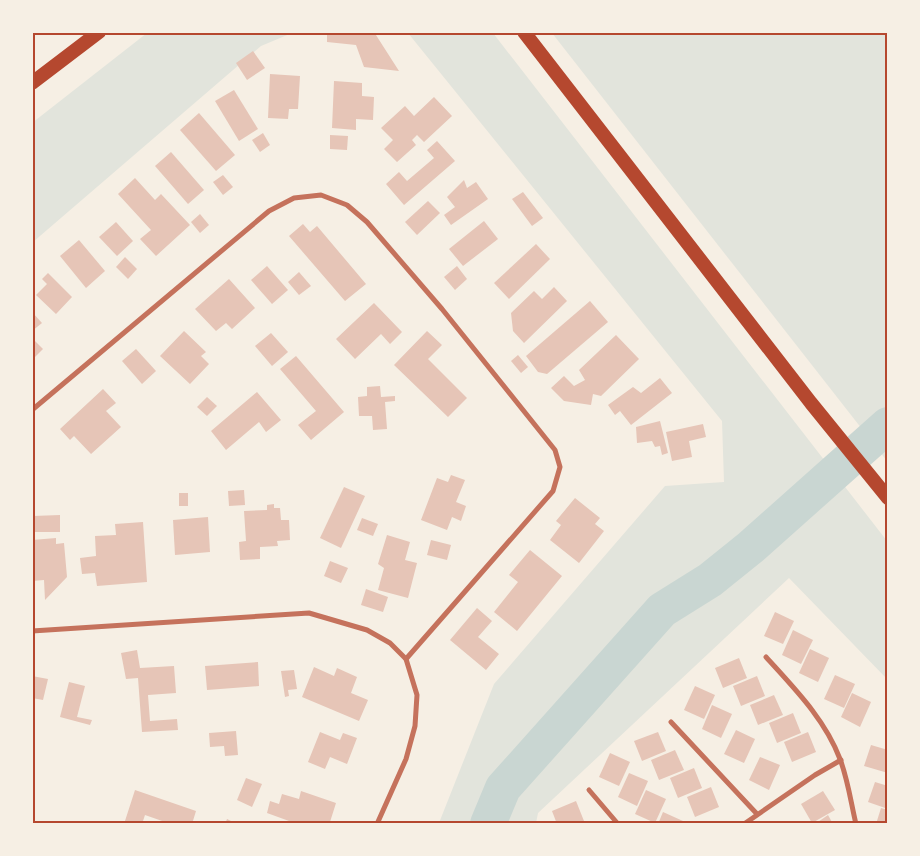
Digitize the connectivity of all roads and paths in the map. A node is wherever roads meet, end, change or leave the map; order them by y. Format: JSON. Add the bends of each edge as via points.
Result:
{"nodes":[{"id":1,"x":99,"y":32,"type":"edge"},
{"id":2,"x":524,"y":32,"type":"edge"},
{"id":3,"x":32,"y":83,"type":"edge"},
{"id":4,"x":32,"y":410,"type":"edge"},
{"id":5,"x":888,"y":498,"type":"edge"},
{"id":6,"x":32,"y":630,"type":"edge"},
{"id":7,"x":766,"y":657,"type":"dead end"},
{"id":8,"x":406,"y":659,"type":"junction"},
{"id":9,"x":672,"y":722,"type":"dead end"},
{"id":10,"x":841,"y":760,"type":"junction"},
{"id":11,"x":589,"y":790,"type":"dead end"},
{"id":12,"x":757,"y":814,"type":"junction"},
{"id":13,"x":377,"y":824,"type":"edge"},
{"id":14,"x":618,"y":824,"type":"edge"},
{"id":15,"x":744,"y":824,"type":"edge"},
{"id":16,"x":856,"y":824,"type":"edge"}],
"edges":[{"from":1,"to":3,"type":"highway"},
{"from":2,"to":5,"type":"highway"},
{"from":4,"to":8,"type":"street","via":[[269,211],[294,198],[322,195],[347,205],[367,222],[442,309],[555,450],[560,468],[553,491]]},
{"from":6,"to":8,"type":"street","via":[[309,613],[367,630],[390,643]]},
{"from":7,"to":10,"type":"street","via":[[806,701],[827,731]]},
{"from":8,"to":13,"type":"street","via":[[417,695],[415,726],[406,759]]},
{"from":9,"to":12,"type":"street"},
{"from":10,"to":12,"type":"street"},
{"from":10,"to":16,"type":"street"},
{"from":11,"to":14,"type":"street"},
{"from":12,"to":15,"type":"street"}]}
